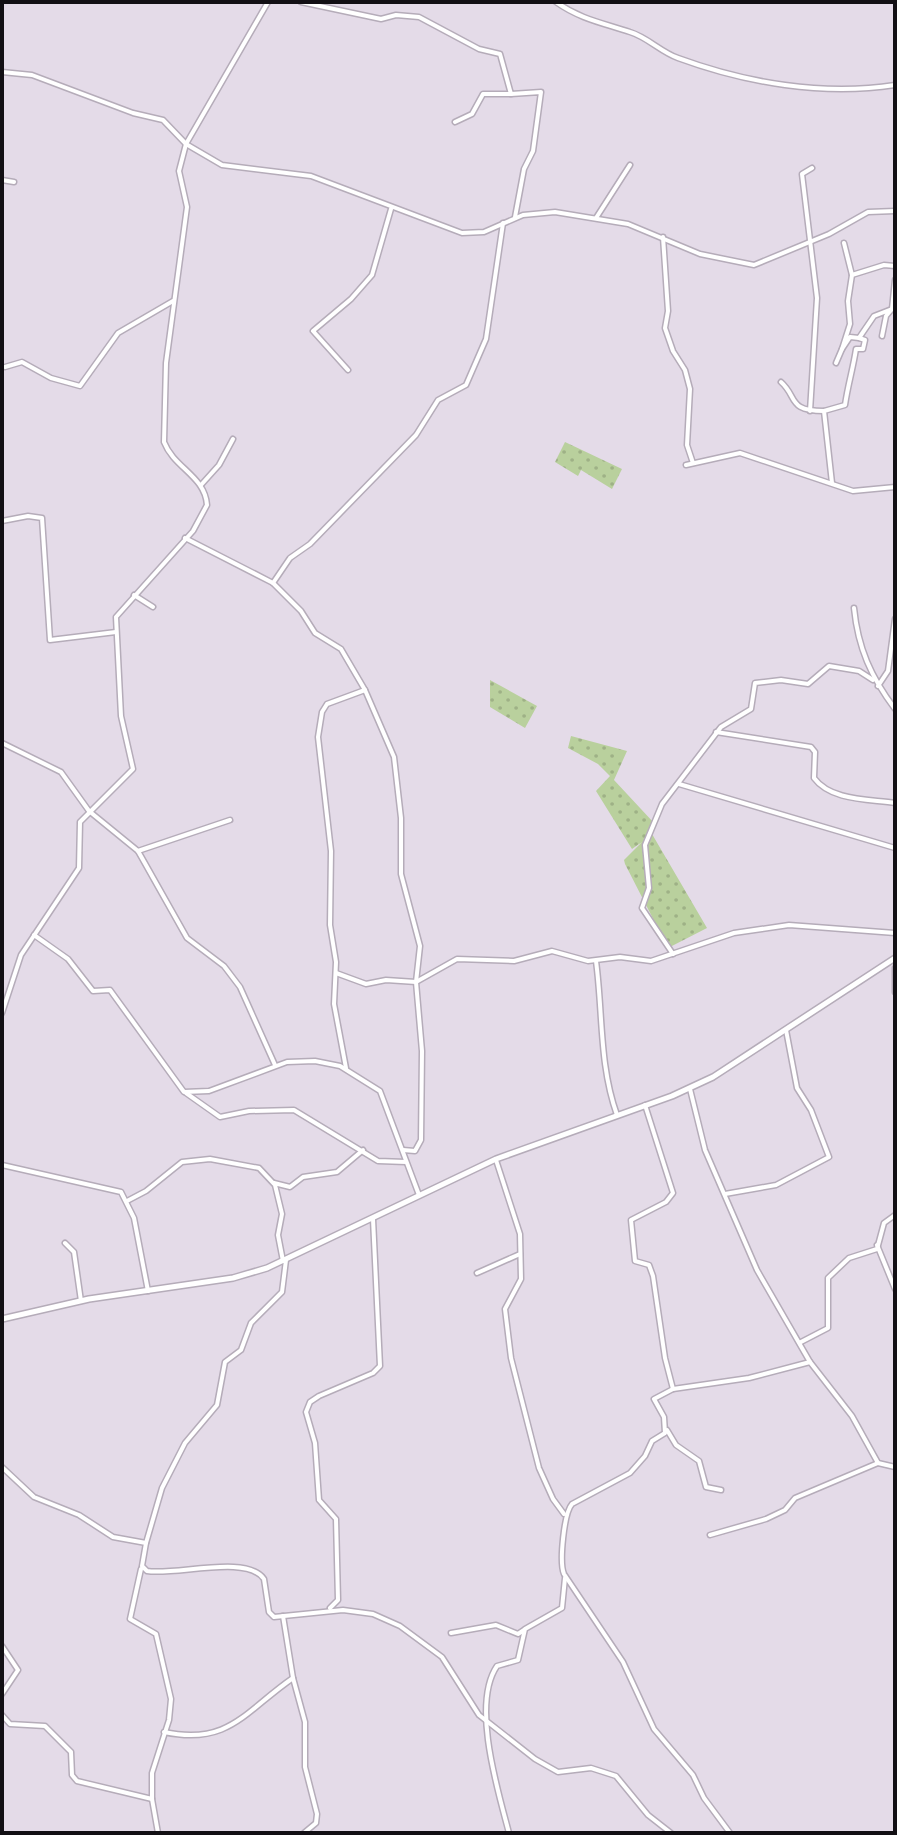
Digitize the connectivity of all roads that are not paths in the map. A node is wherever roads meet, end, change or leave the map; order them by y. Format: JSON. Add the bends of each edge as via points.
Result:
{"nodes":[{"id":1,"x":268,"y":2,"type":"edge"},
{"id":2,"x":301,"y":2,"type":"edge"},
{"id":3,"x":556,"y":2,"type":"edge"},
{"id":4,"x":2,"y":72,"type":"edge"},
{"id":5,"x":895,"y":85,"type":"edge"},
{"id":6,"x":511,"y":94,"type":"junction"},
{"id":7,"x":455,"y":122,"type":"dead end"},
{"id":8,"x":186,"y":144,"type":"junction"},
{"id":9,"x":630,"y":165,"type":"dead end"},
{"id":10,"x":812,"y":168,"type":"dead end"},
{"id":11,"x":2,"y":180,"type":"edge"},
{"id":12,"x":14,"y":182,"type":"dead end"},
{"id":13,"x":391,"y":209,"type":"junction"},
{"id":14,"x":895,"y":211,"type":"edge"},
{"id":15,"x":515,"y":217,"type":"junction"},
{"id":16,"x":596,"y":218,"type":"junction"},
{"id":17,"x":503,"y":223,"type":"junction"},
{"id":18,"x":663,"y":237,"type":"junction"},
{"id":19,"x":811,"y":240,"type":"junction"},
{"id":20,"x":844,"y":243,"type":"dead end"},
{"id":21,"x":895,"y":266,"type":"edge"},
{"id":22,"x":852,"y":275,"type":"junction"},
{"id":23,"x":895,"y":280,"type":"edge"},
{"id":24,"x":173,"y":301,"type":"junction"},
{"id":25,"x":892,"y":309,"type":"junction"},
{"id":26,"x":882,"y":336,"type":"dead end"},
{"id":27,"x":859,"y":338,"type":"junction"},
{"id":28,"x":842,"y":349,"type":"junction"},
{"id":29,"x":836,"y":363,"type":"dead end"},
{"id":30,"x":5,"y":367,"type":"dead end"},
{"id":31,"x":348,"y":370,"type":"dead end"},
{"id":32,"x":781,"y":382,"type":"dead end"},
{"id":33,"x":810,"y":411,"type":"junction"},
{"id":34,"x":824,"y":411,"type":"junction"},
{"id":35,"x":233,"y":439,"type":"dead end"},
{"id":36,"x":693,"y":463,"type":"junction"},
{"id":37,"x":686,"y":465,"type":"dead end"},
{"id":38,"x":832,"y":483,"type":"junction"},
{"id":39,"x":201,"y":485,"type":"junction"},
{"id":40,"x":895,"y":487,"type":"edge"},
{"id":41,"x":2,"y":521,"type":"edge"},
{"id":42,"x":185,"y":538,"type":"junction"},
{"id":43,"x":273,"y":583,"type":"junction"},
{"id":44,"x":134,"y":595,"type":"junction"},
{"id":45,"x":153,"y":607,"type":"dead end"},
{"id":46,"x":854,"y":608,"type":"dead end"},
{"id":47,"x":895,"y":619,"type":"edge"},
{"id":48,"x":116,"y":632,"type":"junction"},
{"id":49,"x":873,"y":680,"type":"junction"},
{"id":50,"x":878,"y":686,"type":"junction"},
{"id":51,"x":365,"y":690,"type":"junction"},
{"id":52,"x":895,"y":709,"type":"edge"},
{"id":53,"x":716,"y":732,"type":"junction"},
{"id":54,"x":2,"y":743,"type":"edge"},
{"id":55,"x":679,"y":784,"type":"junction"},
{"id":56,"x":895,"y":803,"type":"edge"},
{"id":57,"x":89,"y":811,"type":"junction"},
{"id":58,"x":230,"y":820,"type":"dead end"},
{"id":59,"x":895,"y":848,"type":"edge"},
{"id":60,"x":138,"y":851,"type":"junction"},
{"id":61,"x":895,"y":933,"type":"edge"},
{"id":62,"x":34,"y":935,"type":"junction"},
{"id":63,"x":673,"y":954,"type":"junction"},
{"id":64,"x":596,"y":961,"type":"junction"},
{"id":65,"x":894,"y":963,"type":"edge"},
{"id":66,"x":336,"y":973,"type":"junction"},
{"id":67,"x":416,"y":982,"type":"junction"},
{"id":68,"x":895,"y":992,"type":"edge"},
{"id":69,"x":2,"y":1013,"type":"edge"},
{"id":70,"x":786,"y":1030,"type":"junction"},
{"id":71,"x":279,"y":1066,"type":"junction"},
{"id":72,"x":346,"y":1070,"type":"junction"},
{"id":73,"x":690,"y":1089,"type":"junction"},
{"id":74,"x":184,"y":1092,"type":"junction"},
{"id":75,"x":645,"y":1105,"type":"junction"},
{"id":76,"x":617,"y":1115,"type":"junction"},
{"id":77,"x":363,"y":1150,"type":"junction"},
{"id":78,"x":403,"y":1150,"type":"junction"},
{"id":79,"x":496,"y":1159,"type":"junction"},
{"id":80,"x":407,"y":1162,"type":"junction"},
{"id":81,"x":2,"y":1165,"type":"edge"},
{"id":82,"x":274,"y":1182,"type":"junction"},
{"id":83,"x":725,"y":1194,"type":"junction"},
{"id":84,"x":419,"y":1195,"type":"junction"},
{"id":85,"x":127,"y":1201,"type":"junction"},
{"id":86,"x":895,"y":1215,"type":"edge"},
{"id":87,"x":373,"y":1219,"type":"junction"},
{"id":88,"x":65,"y":1243,"type":"dead end"},
{"id":89,"x":877,"y":1244,"type":"junction"},
{"id":90,"x":520,"y":1254,"type":"junction"},
{"id":91,"x":285,"y":1260,"type":"junction"},
{"id":92,"x":477,"y":1273,"type":"dead end"},
{"id":93,"x":894,"y":1286,"type":"edge"},
{"id":94,"x":148,"y":1291,"type":"junction"},
{"id":95,"x":81,"y":1301,"type":"junction"},
{"id":96,"x":2,"y":1319,"type":"edge"},
{"id":97,"x":801,"y":1345,"type":"junction"},
{"id":98,"x":810,"y":1362,"type":"junction"},
{"id":99,"x":673,"y":1389,"type":"junction"},
{"id":100,"x":666,"y":1427,"type":"junction"},
{"id":101,"x":878,"y":1463,"type":"junction"},
{"id":102,"x":2,"y":1467,"type":"edge"},
{"id":103,"x":895,"y":1467,"type":"edge"},
{"id":104,"x":721,"y":1490,"type":"dead end"},
{"id":105,"x":566,"y":1516,"type":"junction"},
{"id":106,"x":710,"y":1535,"type":"dead end"},
{"id":107,"x":146,"y":1543,"type":"junction"},
{"id":108,"x":142,"y":1566,"type":"junction"},
{"id":109,"x":564,"y":1574,"type":"junction"},
{"id":110,"x":566,"y":1593,"type":"junction"},
{"id":111,"x":579,"y":1595,"type":"junction"},
{"id":112,"x":324,"y":1610,"type":"junction"},
{"id":113,"x":283,"y":1616,"type":"junction"},
{"id":114,"x":525,"y":1629,"type":"junction"},
{"id":115,"x":451,"y":1633,"type":"dead end"},
{"id":116,"x":2,"y":1646,"type":"edge"},
{"id":117,"x":293,"y":1678,"type":"junction"},
{"id":118,"x":2,"y":1694,"type":"edge"},
{"id":119,"x":2,"y":1715,"type":"edge"},
{"id":120,"x":486,"y":1721,"type":"junction"},
{"id":121,"x":164,"y":1732,"type":"junction"},
{"id":122,"x":152,"y":1799,"type":"junction"},
{"id":123,"x":158,"y":1833,"type":"edge"},
{"id":124,"x":304,"y":1833,"type":"edge"},
{"id":125,"x":509,"y":1833,"type":"edge"},
{"id":126,"x":671,"y":1833,"type":"edge"},
{"id":127,"x":730,"y":1833,"type":"edge"}],
"edges":[{"from":1,"to":8,"type":"street"},
{"from":2,"to":6,"type":"street","via":[[381,19],[400,15],[430,20],[479,49],[500,54]]},
{"from":3,"to":5,"type":"street","via":[[593,23],[636,34],[674,57],[721,71],[841,91]]},
{"from":4,"to":8,"type":"street","via":[[29,74],[161,119]]},
{"from":6,"to":7,"type":"street","via":[[483,94],[472,114]]},
{"from":6,"to":15,"type":"street","via":[[541,93],[533,151]]},
{"from":8,"to":13,"type":"street","via":[[222,165],[311,176]]},
{"from":8,"to":24,"type":"street","via":[[179,171],[187,207]]},
{"from":9,"to":16,"type":"street"},
{"from":10,"to":19,"type":"street","via":[[802,174]]},
{"from":11,"to":12,"type":"street"},
{"from":13,"to":17,"type":"street","via":[[462,233],[484,232]]},
{"from":13,"to":31,"type":"street","via":[[372,275],[313,331]]},
{"from":14,"to":19,"type":"street","via":[[868,212]]},
{"from":15,"to":16,"type":"street","via":[[555,212]]},
{"from":15,"to":17,"type":"street"},
{"from":16,"to":18,"type":"street"},
{"from":17,"to":43,"type":"street","via":[[486,339],[466,385],[438,400],[416,435],[290,558]]},
{"from":18,"to":19,"type":"street","via":[[700,254],[751,265]]},
{"from":18,"to":36,"type":"street","via":[[665,328],[689,384],[687,445]]},
{"from":19,"to":33,"type":"street","via":[[817,312]]},
{"from":20,"to":22,"type":"street"},
{"from":21,"to":22,"type":"street"},
{"from":22,"to":28,"type":"street","via":[[850,324]]},
{"from":23,"to":25,"type":"street"},
{"from":24,"to":30,"type":"street","via":[[118,333],[80,386],[22,362]]},
{"from":24,"to":39,"type":"street","via":[[164,442]]},
{"from":25,"to":26,"type":"street"},
{"from":25,"to":27,"type":"street","via":[[874,316]]},
{"from":27,"to":28,"type":"street","via":[[850,337]]},
{"from":27,"to":34,"type":"street","via":[[865,340],[863,349],[856,349],[845,405]]},
{"from":28,"to":29,"type":"street"},
{"from":32,"to":33,"type":"street","via":[[792,402]]},
{"from":33,"to":34,"type":"street"},
{"from":34,"to":38,"type":"street"},
{"from":35,"to":39,"type":"street"},
{"from":36,"to":37,"type":"street"},
{"from":36,"to":38,"type":"street","via":[[744,454]]},
{"from":38,"to":40,"type":"street","via":[[858,492]]},
{"from":39,"to":42,"type":"street","via":[[205,511]]},
{"from":41,"to":48,"type":"street","via":[[42,518],[50,640]]},
{"from":42,"to":43,"type":"street"},
{"from":42,"to":44,"type":"street"},
{"from":43,"to":51,"type":"street","via":[[315,633],[341,649]]},
{"from":44,"to":45,"type":"street"},
{"from":44,"to":48,"type":"street","via":[[119,611]]},
{"from":46,"to":49,"type":"street"},
{"from":47,"to":50,"type":"street","via":[[887,673]]},
{"from":48,"to":57,"type":"street","via":[[121,716],[133,769]]},
{"from":49,"to":50,"type":"street"},
{"from":49,"to":53,"type":"street","via":[[863,672],[829,666],[808,684],[757,682],[751,709]]},
{"from":50,"to":52,"type":"street"},
{"from":51,"to":66,"type":"street","via":[[327,704],[318,737],[331,851],[330,925]]},
{"from":51,"to":67,"type":"street","via":[[394,757],[401,874],[420,946]]},
{"from":53,"to":55,"type":"street"},
{"from":53,"to":56,"type":"street","via":[[811,747],[814,778],[823,787],[843,796]]},
{"from":54,"to":57,"type":"street","via":[[61,772]]},
{"from":55,"to":59,"type":"street"},
{"from":55,"to":63,"type":"street","via":[[662,804],[646,840],[649,888],[642,906]]},
{"from":57,"to":60,"type":"street"},
{"from":57,"to":62,"type":"street","via":[[79,827],[79,868]]},
{"from":58,"to":60,"type":"street"},
{"from":60,"to":71,"type":"street","via":[[187,938],[237,981],[270,1060]]},
{"from":61,"to":63,"type":"street","via":[[782,925],[734,933]]},
{"from":62,"to":69,"type":"street","via":[[15,969]]},
{"from":62,"to":74,"type":"street","via":[[68,959],[93,991],[110,990]]},
{"from":63,"to":64,"type":"street","via":[[651,961]]},
{"from":64,"to":67,"type":"street","via":[[556,951],[514,961],[464,958]]},
{"from":64,"to":76,"type":"street","via":[[604,1061]]},
{"from":65,"to":68,"type":"street"},
{"from":65,"to":70,"type":"street"},
{"from":66,"to":67,"type":"street","via":[[366,984]]},
{"from":66,"to":72,"type":"street","via":[[334,1004]]},
{"from":67,"to":78,"type":"street","via":[[421,1140],[415,1151]]},
{"from":70,"to":73,"type":"street"},
{"from":70,"to":83,"type":"street","via":[[797,1088],[829,1157],[776,1185]]},
{"from":71,"to":72,"type":"street","via":[[315,1061]]},
{"from":71,"to":74,"type":"street","via":[[209,1091]]},
{"from":72,"to":78,"type":"street","via":[[380,1091]]},
{"from":73,"to":75,"type":"street"},
{"from":73,"to":83,"type":"street","via":[[705,1150]]},
{"from":74,"to":77,"type":"street","via":[[220,1117],[298,1111]]},
{"from":75,"to":76,"type":"street"},
{"from":75,"to":99,"type":"street","via":[[673,1195],[631,1220],[629,1227],[635,1261],[649,1265],[654,1280]]},
{"from":76,"to":79,"type":"street"},
{"from":77,"to":80,"type":"street","via":[[378,1161]]},
{"from":77,"to":82,"type":"street","via":[[336,1172],[303,1177],[290,1187]]},
{"from":78,"to":80,"type":"street"},
{"from":79,"to":84,"type":"street"},
{"from":79,"to":90,"type":"street","via":[[518,1224]]},
{"from":80,"to":84,"type":"street"},
{"from":81,"to":85,"type":"street","via":[[110,1188]]},
{"from":82,"to":85,"type":"street","via":[[256,1167],[204,1159],[178,1163]]},
{"from":82,"to":91,"type":"street"},
{"from":83,"to":97,"type":"street","via":[[757,1270]]},
{"from":84,"to":87,"type":"street"},
{"from":85,"to":94,"type":"street"},
{"from":86,"to":89,"type":"street","via":[[884,1223]]},
{"from":87,"to":91,"type":"street"},
{"from":87,"to":112,"type":"street","via":[[380,1366],[319,1396],[306,1412],[315,1443],[319,1500],[336,1519],[338,1600]]},
{"from":88,"to":95,"type":"street","via":[[74,1252]]},
{"from":89,"to":93,"type":"street"},
{"from":89,"to":97,"type":"street","via":[[874,1251],[849,1258],[828,1278],[828,1328]]},
{"from":90,"to":92,"type":"street"},
{"from":90,"to":105,"type":"street","via":[[521,1282],[505,1309],[511,1358],[539,1468]]},
{"from":91,"to":94,"type":"street","via":[[233,1278]]},
{"from":91,"to":107,"type":"street","via":[[282,1292],[251,1323],[241,1350],[225,1361],[217,1405],[185,1443],[161,1492]]},
{"from":94,"to":95,"type":"street"},
{"from":95,"to":96,"type":"street"},
{"from":97,"to":98,"type":"street"},
{"from":98,"to":99,"type":"street"},
{"from":98,"to":101,"type":"street","via":[[852,1416]]},
{"from":99,"to":100,"type":"street","via":[[654,1399]]},
{"from":100,"to":104,"type":"street","via":[[676,1445],[699,1461],[706,1487]]},
{"from":100,"to":105,"type":"street","via":[[631,1472],[572,1504]]},
{"from":101,"to":103,"type":"street"},
{"from":101,"to":106,"type":"street","via":[[795,1498],[766,1519]]},
{"from":102,"to":107,"type":"street","via":[[34,1497],[79,1515],[113,1537]]},
{"from":105,"to":109,"type":"street"},
{"from":107,"to":108,"type":"street"},
{"from":108,"to":113,"type":"street","via":[[158,1573],[216,1566],[260,1572],[269,1612]]},
{"from":108,"to":121,"type":"street","via":[[130,1619],[156,1634],[171,1699]]},
{"from":109,"to":110,"type":"street"},
{"from":109,"to":111,"type":"street"},
{"from":110,"to":111,"type":"street","via":[[569,1587]]},
{"from":110,"to":114,"type":"street","via":[[562,1608]]},
{"from":111,"to":127,"type":"street","via":[[623,1662],[654,1729],[693,1775]]},
{"from":112,"to":113,"type":"street"},
{"from":112,"to":120,"type":"street","via":[[373,1614],[422,1640],[454,1672],[473,1709]]},
{"from":113,"to":117,"type":"street"},
{"from":114,"to":115,"type":"street","via":[[518,1634],[496,1625]]},
{"from":114,"to":120,"type":"street","via":[[518,1660],[501,1663],[489,1678]]},
{"from":116,"to":118,"type":"street","via":[[18,1670]]},
{"from":117,"to":121,"type":"street","via":[[214,1734]]},
{"from":117,"to":124,"type":"street","via":[[305,1722],[305,1767],[317,1814],[316,1823]]},
{"from":119,"to":122,"type":"street","via":[[10,1724],[47,1728],[71,1752],[77,1781]]},
{"from":120,"to":125,"type":"street"},
{"from":120,"to":126,"type":"street","via":[[547,1768],[564,1773],[597,1769],[620,1779],[642,1809]]},
{"from":121,"to":122,"type":"street","via":[[153,1764]]},
{"from":122,"to":123,"type":"street"}]}
